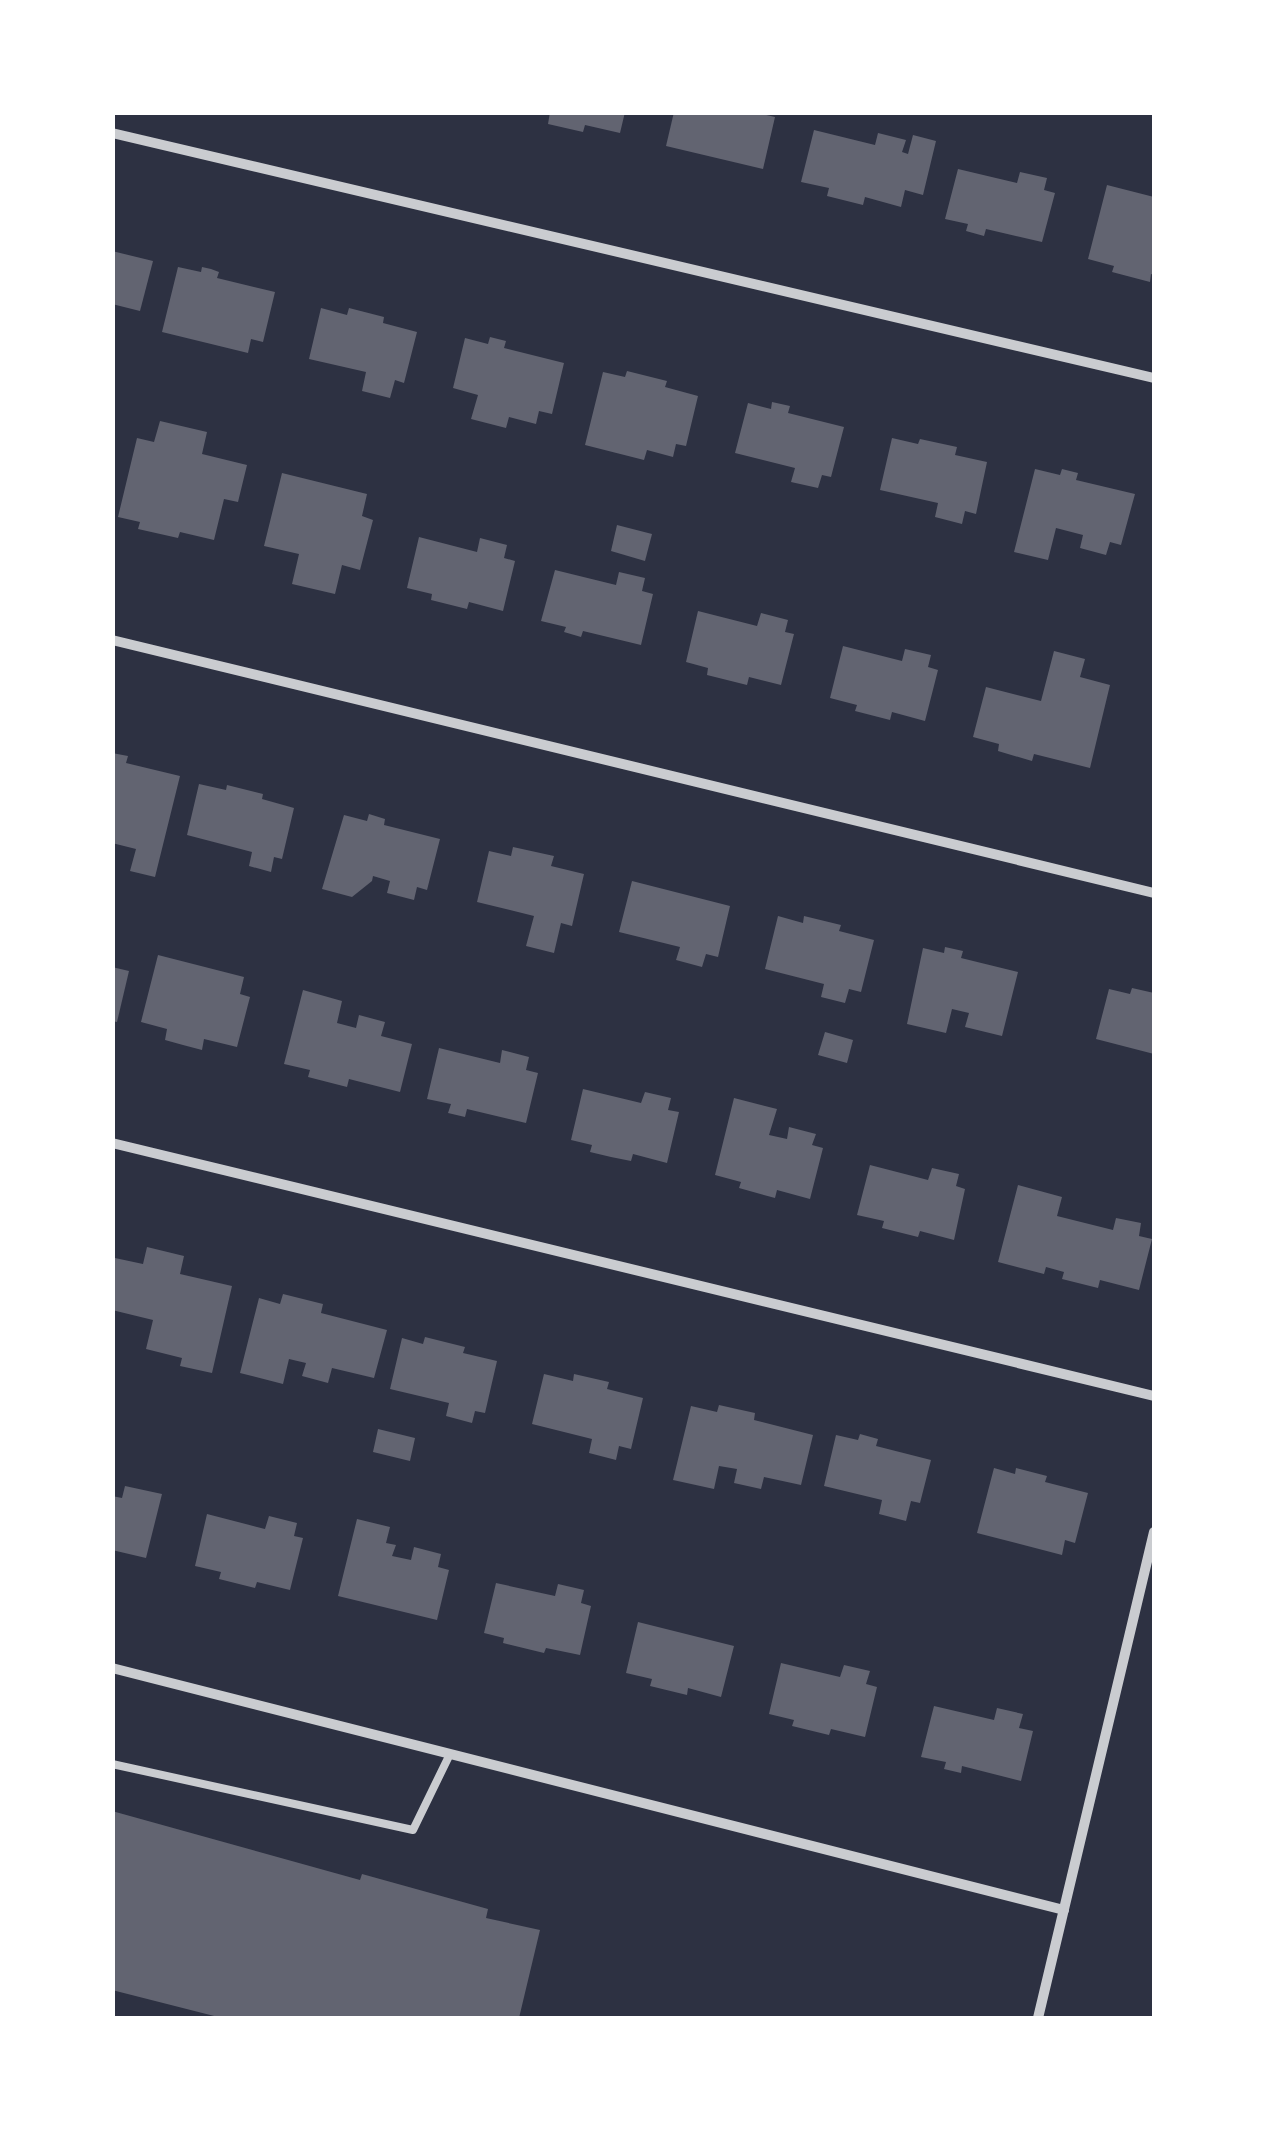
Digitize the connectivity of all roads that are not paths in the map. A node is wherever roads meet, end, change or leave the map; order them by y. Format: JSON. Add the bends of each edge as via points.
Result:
{"nodes":[{"id":1,"x":112,"y":134,"type":"edge"},
{"id":2,"x":1154,"y":378,"type":"edge"},
{"id":3,"x":112,"y":640,"type":"edge"},
{"id":4,"x":1154,"y":893,"type":"edge"},
{"id":5,"x":112,"y":1143,"type":"edge"},
{"id":6,"x":1154,"y":1396,"type":"edge"},
{"id":7,"x":1154,"y":1532,"type":"edge"},
{"id":8,"x":112,"y":1668,"type":"edge"},
{"id":9,"x":450,"y":1754,"type":"junction"},
{"id":10,"x":112,"y":1764,"type":"edge"},
{"id":11,"x":1064,"y":1910,"type":"junction"},
{"id":12,"x":1038,"y":2018,"type":"edge"}],
"edges":[{"from":1,"to":2,"type":"street"},
{"from":3,"to":4,"type":"street"},
{"from":5,"to":6,"type":"street"},
{"from":7,"to":11,"type":"street"},
{"from":8,"to":9,"type":"street"},
{"from":9,"to":10,"type":"lane","via":[[413,1830]]},
{"from":9,"to":11,"type":"street"},
{"from":11,"to":12,"type":"street"}]}
